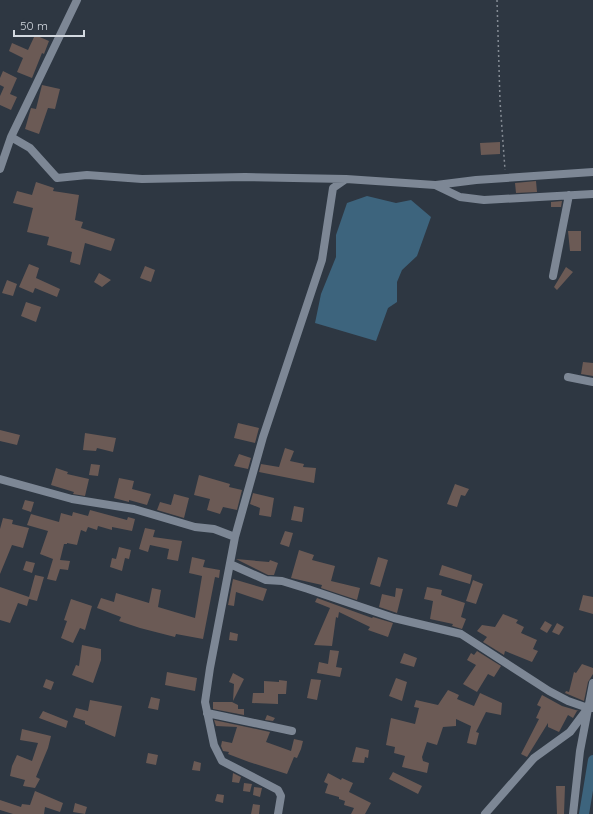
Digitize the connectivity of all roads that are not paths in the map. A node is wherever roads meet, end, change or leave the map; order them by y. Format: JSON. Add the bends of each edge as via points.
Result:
{"nodes":[{"id":1,"x":77,"y":0,"type":"edge"},
{"id":2,"x":11,"y":137,"type":"junction"},
{"id":3,"x":0,"y":169,"type":"edge"},
{"id":4,"x":593,"y":172,"type":"edge"},
{"id":5,"x":346,"y":180,"type":"junction"},
{"id":6,"x":436,"y":185,"type":"junction"},
{"id":7,"x":593,"y":194,"type":"edge"},
{"id":8,"x":569,"y":195,"type":"junction"},
{"id":9,"x":553,"y":276,"type":"dead end"},
{"id":10,"x":568,"y":377,"type":"dead end"},
{"id":11,"x":593,"y":382,"type":"edge"},
{"id":12,"x":0,"y":479,"type":"edge"},
{"id":13,"x":235,"y":537,"type":"junction"},
{"id":14,"x":230,"y":564,"type":"junction"},
{"id":15,"x":593,"y":683,"type":"edge"},
{"id":16,"x":591,"y":708,"type":"edge"},
{"id":17,"x":207,"y":713,"type":"junction"},
{"id":18,"x":292,"y":731,"type":"dead end"},
{"id":19,"x":278,"y":814,"type":"edge"},
{"id":20,"x":485,"y":814,"type":"edge"},
{"id":21,"x":573,"y":814,"type":"edge"}],
"edges":[{"from":1,"to":2,"type":"street"},
{"from":2,"to":3,"type":"street"},
{"from":2,"to":5,"type":"street","via":[[30,148],[56,178],[87,175],[142,179],[245,177]]},
{"from":4,"to":6,"type":"street"},
{"from":5,"to":6,"type":"street"},
{"from":5,"to":13,"type":"street","via":[[333,188],[322,260],[263,437]]},
{"from":6,"to":8,"type":"street","via":[[460,197],[484,200]]},
{"from":7,"to":8,"type":"street"},
{"from":8,"to":9,"type":"street"},
{"from":10,"to":11,"type":"street"},
{"from":12,"to":13,"type":"street","via":[[72,499],[134,509],[195,527],[214,529]]},
{"from":13,"to":14,"type":"street"},
{"from":14,"to":16,"type":"street","via":[[266,580],[282,581],[308,588],[394,618],[461,634],[549,691],[568,701]]},
{"from":14,"to":17,"type":"street","via":[[210,668],[205,702]]},
{"from":15,"to":16,"type":"street"},
{"from":16,"to":20,"type":"street","via":[[570,732],[534,758]]},
{"from":16,"to":21,"type":"street","via":[[580,751]]},
{"from":17,"to":18,"type":"street"},
{"from":17,"to":19,"type":"street","via":[[214,745],[222,761],[278,790],[281,796]]}]}
